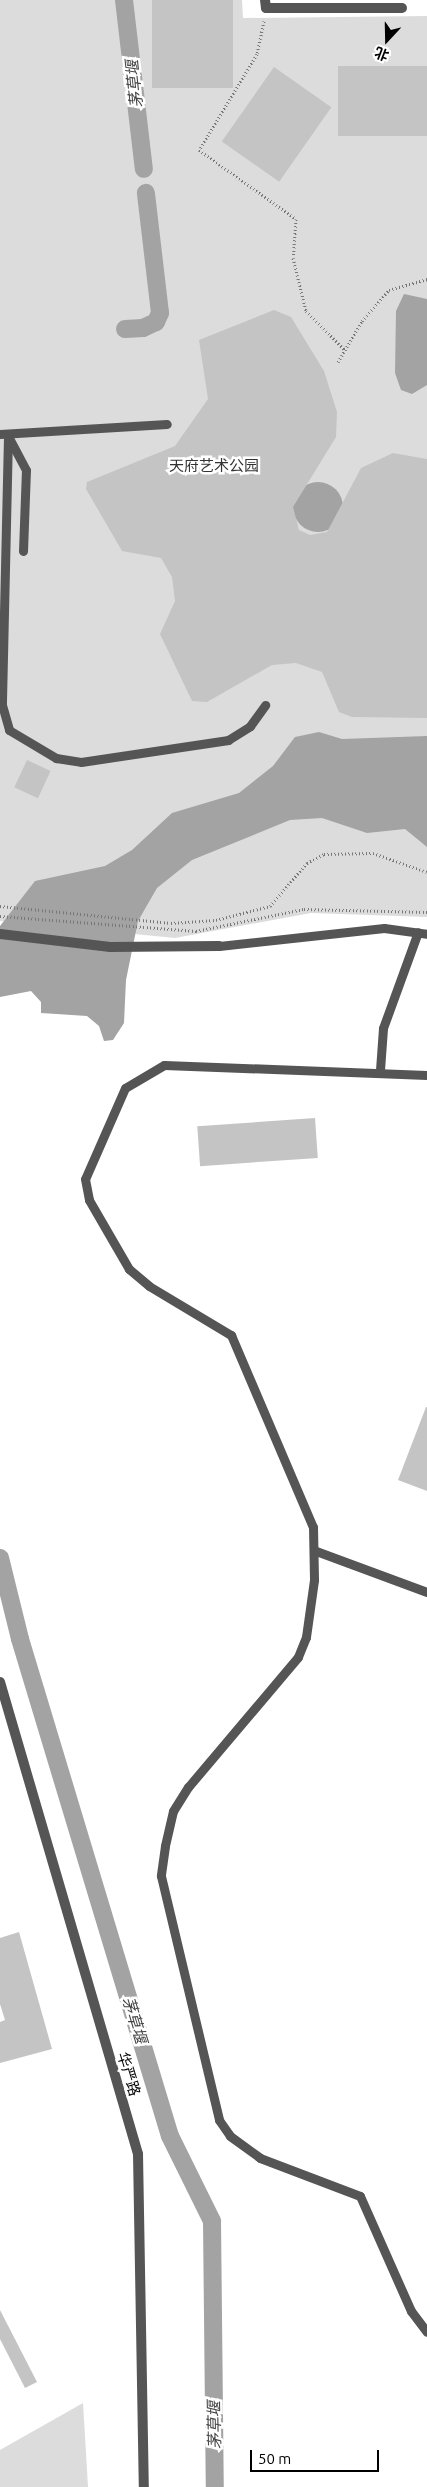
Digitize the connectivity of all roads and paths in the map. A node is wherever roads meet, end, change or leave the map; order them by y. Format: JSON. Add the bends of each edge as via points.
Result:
{"nodes":[{"id":1,"x":266,"y":4,"type":"edge"},
{"id":2,"x":402,"y":8,"type":"dead end"},
{"id":3,"x":427,"y":279,"type":"edge"},
{"id":4,"x":345,"y":350,"type":"junction"},
{"id":5,"x":338,"y":362,"type":"dead end"},
{"id":6,"x":167,"y":424,"type":"dead end"},
{"id":7,"x":4,"y":435,"type":"edge"},
{"id":8,"x":23,"y":551,"type":"dead end"},
{"id":9,"x":265,"y":705,"type":"dead end"},
{"id":10,"x":427,"y":872,"type":"edge"},
{"id":11,"x":0,"y":906,"type":"edge"},
{"id":12,"x":427,"y":912,"type":"edge"},
{"id":13,"x":0,"y":916,"type":"edge"},
{"id":14,"x":422,"y":933,"type":"edge"},
{"id":15,"x":0,"y":934,"type":"edge"},
{"id":16,"x":219,"y":946,"type":"joint"},
{"id":17,"x":380,"y":1070,"type":"junction"},
{"id":18,"x":427,"y":1075,"type":"edge"},
{"id":19,"x":316,"y":1551,"type":"junction"},
{"id":20,"x":427,"y":1592,"type":"edge"},
{"id":21,"x":0,"y":1682,"type":"edge"},
{"id":22,"x":427,"y":2332,"type":"edge"},
{"id":23,"x":144,"y":2487,"type":"edge"}],
"edges":[{"from":1,"to":2,"type":"street"},
{"from":1,"to":4,"type":"path","via":[[257,54],[199,150],[296,219],[293,258],[306,311]]},
{"from":3,"to":4,"type":"path","via":[[389,290]]},
{"from":4,"to":5,"type":"path"},
{"from":6,"to":7,"type":"lane"},
{"from":7,"to":8,"type":"lane","via":[[26,470]]},
{"from":7,"to":9,"type":"lane","via":[[2,705],[9,730],[56,758],[80,762],[228,740],[250,726]]},
{"from":10,"to":11,"type":"path","via":[[373,853],[324,854],[307,864],[270,906],[216,920],[171,923]]},
{"from":12,"to":13,"type":"path","via":[[304,909],[196,931]]},
{"from":14,"to":16,"type":"lane","via":[[384,928],[306,933]]},
{"from":14,"to":17,"type":"lane","via":[[383,1028]]},
{"from":15,"to":16,"type":"street","via":[[110,947]]},
{"from":17,"to":18,"type":"lane"},
{"from":17,"to":19,"type":"lane","via":[[164,1064],[125,1088],[86,1180],[89,1200],[128,1269],[149,1286],[231,1335],[313,1527]]},
{"from":19,"to":20,"type":"lane"},
{"from":19,"to":22,"type":"lane","via":[[306,1637],[298,1657],[188,1787],[173,1811],[161,1876],[219,2120],[230,2136],[260,2158],[360,2196],[411,2311]]},
{"from":21,"to":23,"type":"street","name":"华严路","via":[[138,2154]]}]}
